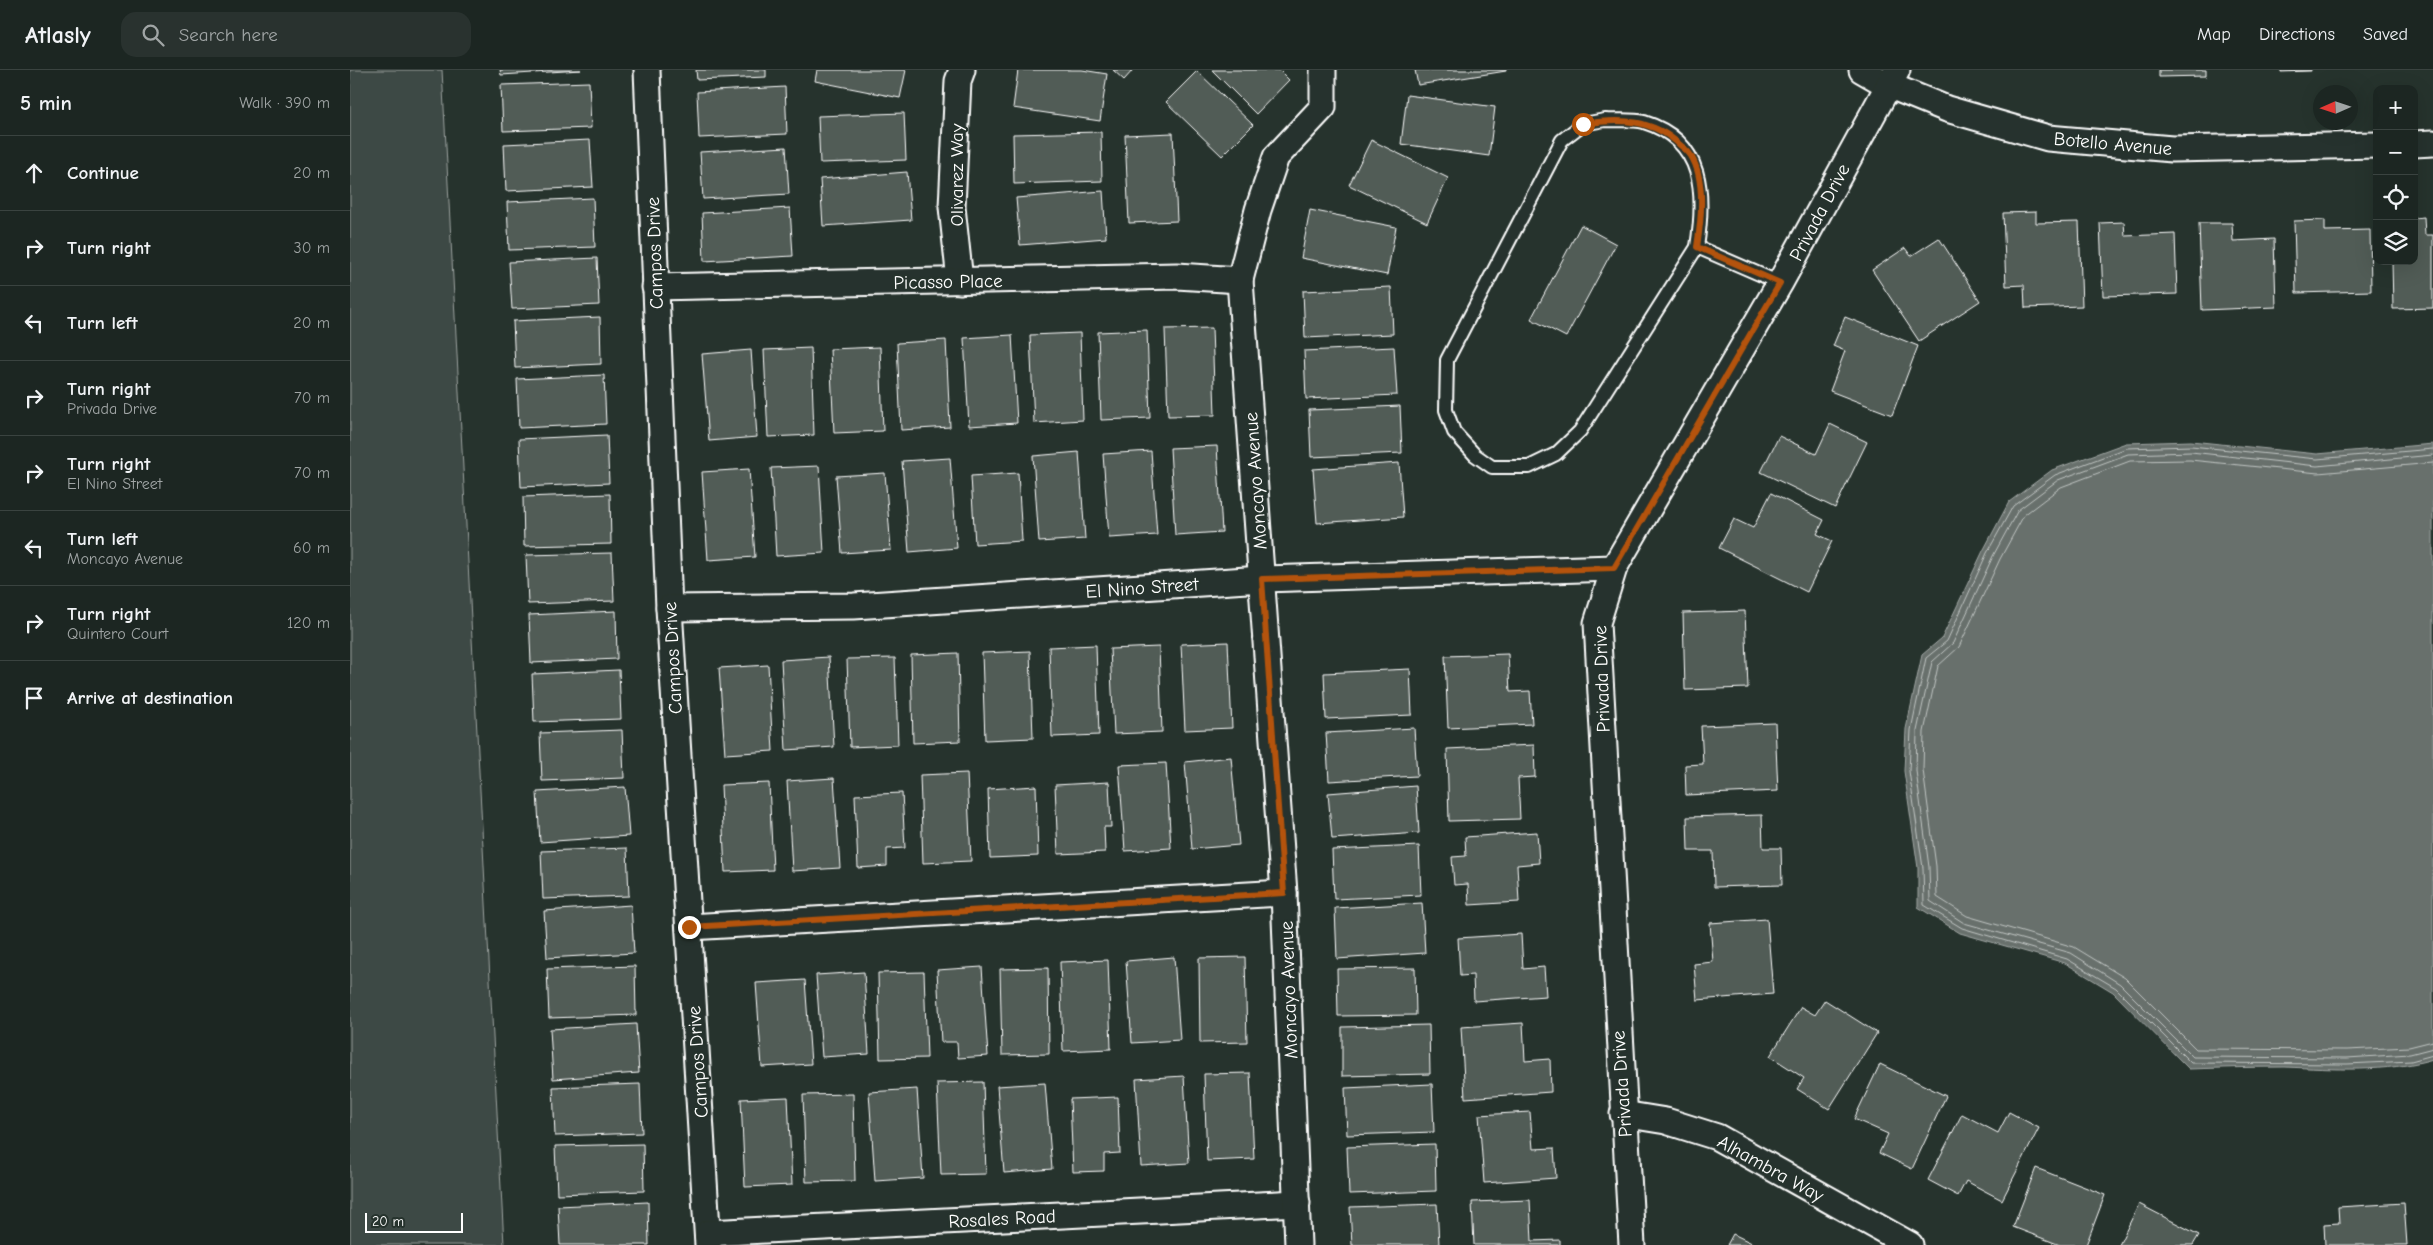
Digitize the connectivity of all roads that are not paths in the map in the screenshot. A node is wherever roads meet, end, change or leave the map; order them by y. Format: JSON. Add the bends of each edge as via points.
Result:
{"nodes":[{"id":1,"x":646,"y":70,"type":"edge"},
{"id":2,"x":962,"y":70,"type":"edge"},
{"id":3,"x":1323,"y":70,"type":"edge"},
{"id":4,"x":1862,"y":70,"type":"edge"},
{"id":5,"x":1892,"y":77,"type":"edge"},
{"id":6,"x":2433,"y":143,"type":"edge"},
{"id":7,"x":2418,"y":144,"type":"edge"},
{"id":8,"x":2373,"y":145,"type":"edge"},
{"id":9,"x":1697,"y":247,"type":"junction"},
{"id":10,"x":1240,"y":280,"type":"junction"},
{"id":11,"x":960,"y":281,"type":"junction"},
{"id":12,"x":1780,"y":283,"type":"junction"},
{"id":13,"x":655,"y":287,"type":"junction"},
{"id":14,"x":1614,"y":568,"type":"junction"},
{"id":15,"x":1262,"y":579,"type":"junction"},
{"id":16,"x":669,"y":608,"type":"junction"},
{"id":17,"x":1284,"y":893,"type":"junction"},
{"id":18,"x":689,"y":927,"type":"junction"},
{"id":19,"x":1623,"y":1114,"type":"junction"},
{"id":20,"x":1296,"y":1202,"type":"junction"},
{"id":21,"x":708,"y":1239,"type":"edge"},
{"id":22,"x":1298,"y":1245,"type":"edge"},
{"id":23,"x":1632,"y":1245,"type":"edge"},
{"id":24,"x":1910,"y":1245,"type":"edge"}],
"edges":[{"from":1,"to":13,"type":"street","name":"Campos Drive"},
{"from":2,"to":11,"type":"street","name":"Olivarez Way","via":[[958,81],[952,207]]},
{"from":3,"to":10,"type":"street","name":"Moncayo Avenue","via":[[1322,107],[1276,157]]},
{"from":4,"to":5,"type":"street","name":"Botello Avenue"},
{"from":5,"to":8,"type":"street","name":"Botello Avenue","via":[[1947,109],[2048,138],[2172,150]]},
{"from":5,"to":12,"type":"street","name":"Privada Drive"},
{"from":6,"to":7,"type":"street"},
{"from":9,"to":9,"type":"lane","via":[[1580,431],[1556,454],[1529,467],[1492,467],[1475,455],[1454,432],[1446,410],[1447,360],[1562,140],[1583,124],[1605,120],[1643,122],[1668,134],[1691,156],[1700,184],[1701,220]]},
{"from":9,"to":12,"type":"lane"},
{"from":10,"to":11,"type":"street","name":"Picasso Place","via":[[1177,276]]},
{"from":10,"to":15,"type":"street","name":"Moncayo Avenue"},
{"from":11,"to":13,"type":"street","name":"Picasso Place"},
{"from":12,"to":14,"type":"street","name":"Privada Drive"},
{"from":13,"to":16,"type":"street","name":"Campos Drive"},
{"from":14,"to":15,"type":"street","name":"El Nino Street"},
{"from":14,"to":19,"type":"street","name":"Privada Drive","via":[[1597,623]]},
{"from":15,"to":16,"type":"street","name":"El Nino Street","via":[[854,606]]},
{"from":15,"to":17,"type":"street","name":"Moncayo Avenue"},
{"from":16,"to":18,"type":"street","name":"Campos Drive"},
{"from":17,"to":18,"type":"street"},
{"from":17,"to":20,"type":"street","name":"Moncayo Avenue"},
{"from":18,"to":21,"type":"street","name":"Campos Drive"},
{"from":19,"to":23,"type":"street","name":"Privada Drive"},
{"from":19,"to":24,"type":"street","name":"Alhambra Way","via":[[1666,1121],[1717,1137]]},
{"from":20,"to":21,"type":"street","name":"Rosales Road"},
{"from":20,"to":22,"type":"street","name":"Moncayo Avenue"}]}
